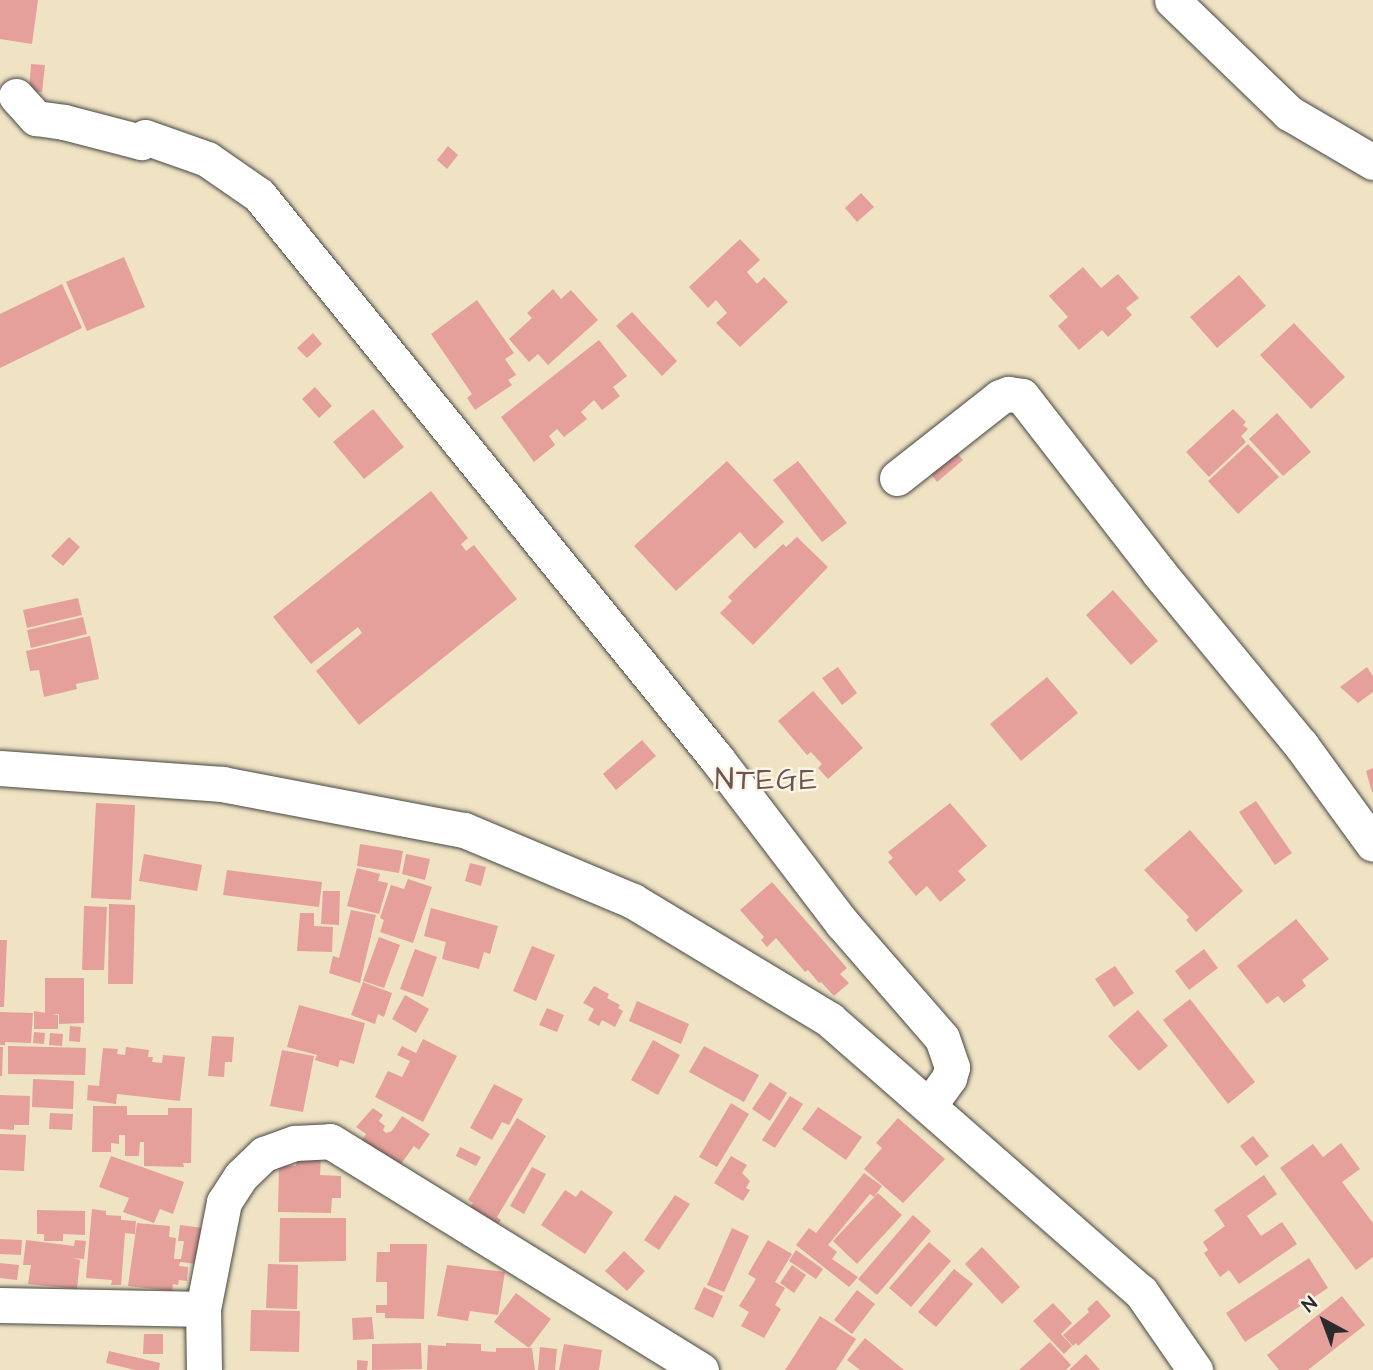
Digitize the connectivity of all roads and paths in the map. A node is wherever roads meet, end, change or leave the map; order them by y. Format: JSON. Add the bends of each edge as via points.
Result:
{"nodes":[{"id":1,"x":1172,"y":0,"type":"edge"},
{"id":2,"x":16,"y":96,"type":"dead end"},
{"id":3,"x":1373,"y":162,"type":"edge"},
{"id":4,"x":897,"y":478,"type":"dead end"},
{"id":5,"x":0,"y":768,"type":"edge"},
{"id":6,"x":1373,"y":844,"type":"edge"},
{"id":7,"x":929,"y":1106,"type":"junction"},
{"id":8,"x":0,"y":1305,"type":"edge"},
{"id":9,"x":203,"y":1309,"type":"junction"},
{"id":10,"x":204,"y":1370,"type":"edge"},
{"id":11,"x":701,"y":1370,"type":"edge"},
{"id":12,"x":1195,"y":1370,"type":"edge"}],
"edges":[{"from":1,"to":3,"type":"street","via":[[1289,113]]},
{"from":2,"to":7,"type":"street","via":[[36,118],[141,142],[145,137],[207,159],[258,195],[717,759],[842,923],[942,1038],[952,1067]]},
{"from":4,"to":6,"type":"street","via":[[1000,397],[1022,396],[1301,745]]},
{"from":5,"to":7,"type":"street","via":[[222,784],[464,830],[633,901],[830,1020]]},
{"from":7,"to":12,"type":"street","via":[[1142,1292]]},
{"from":8,"to":9,"type":"street"},
{"from":9,"to":10,"type":"street"},
{"from":9,"to":11,"type":"street","via":[[224,1202],[241,1176],[264,1154],[295,1143],[330,1140]]}]}
